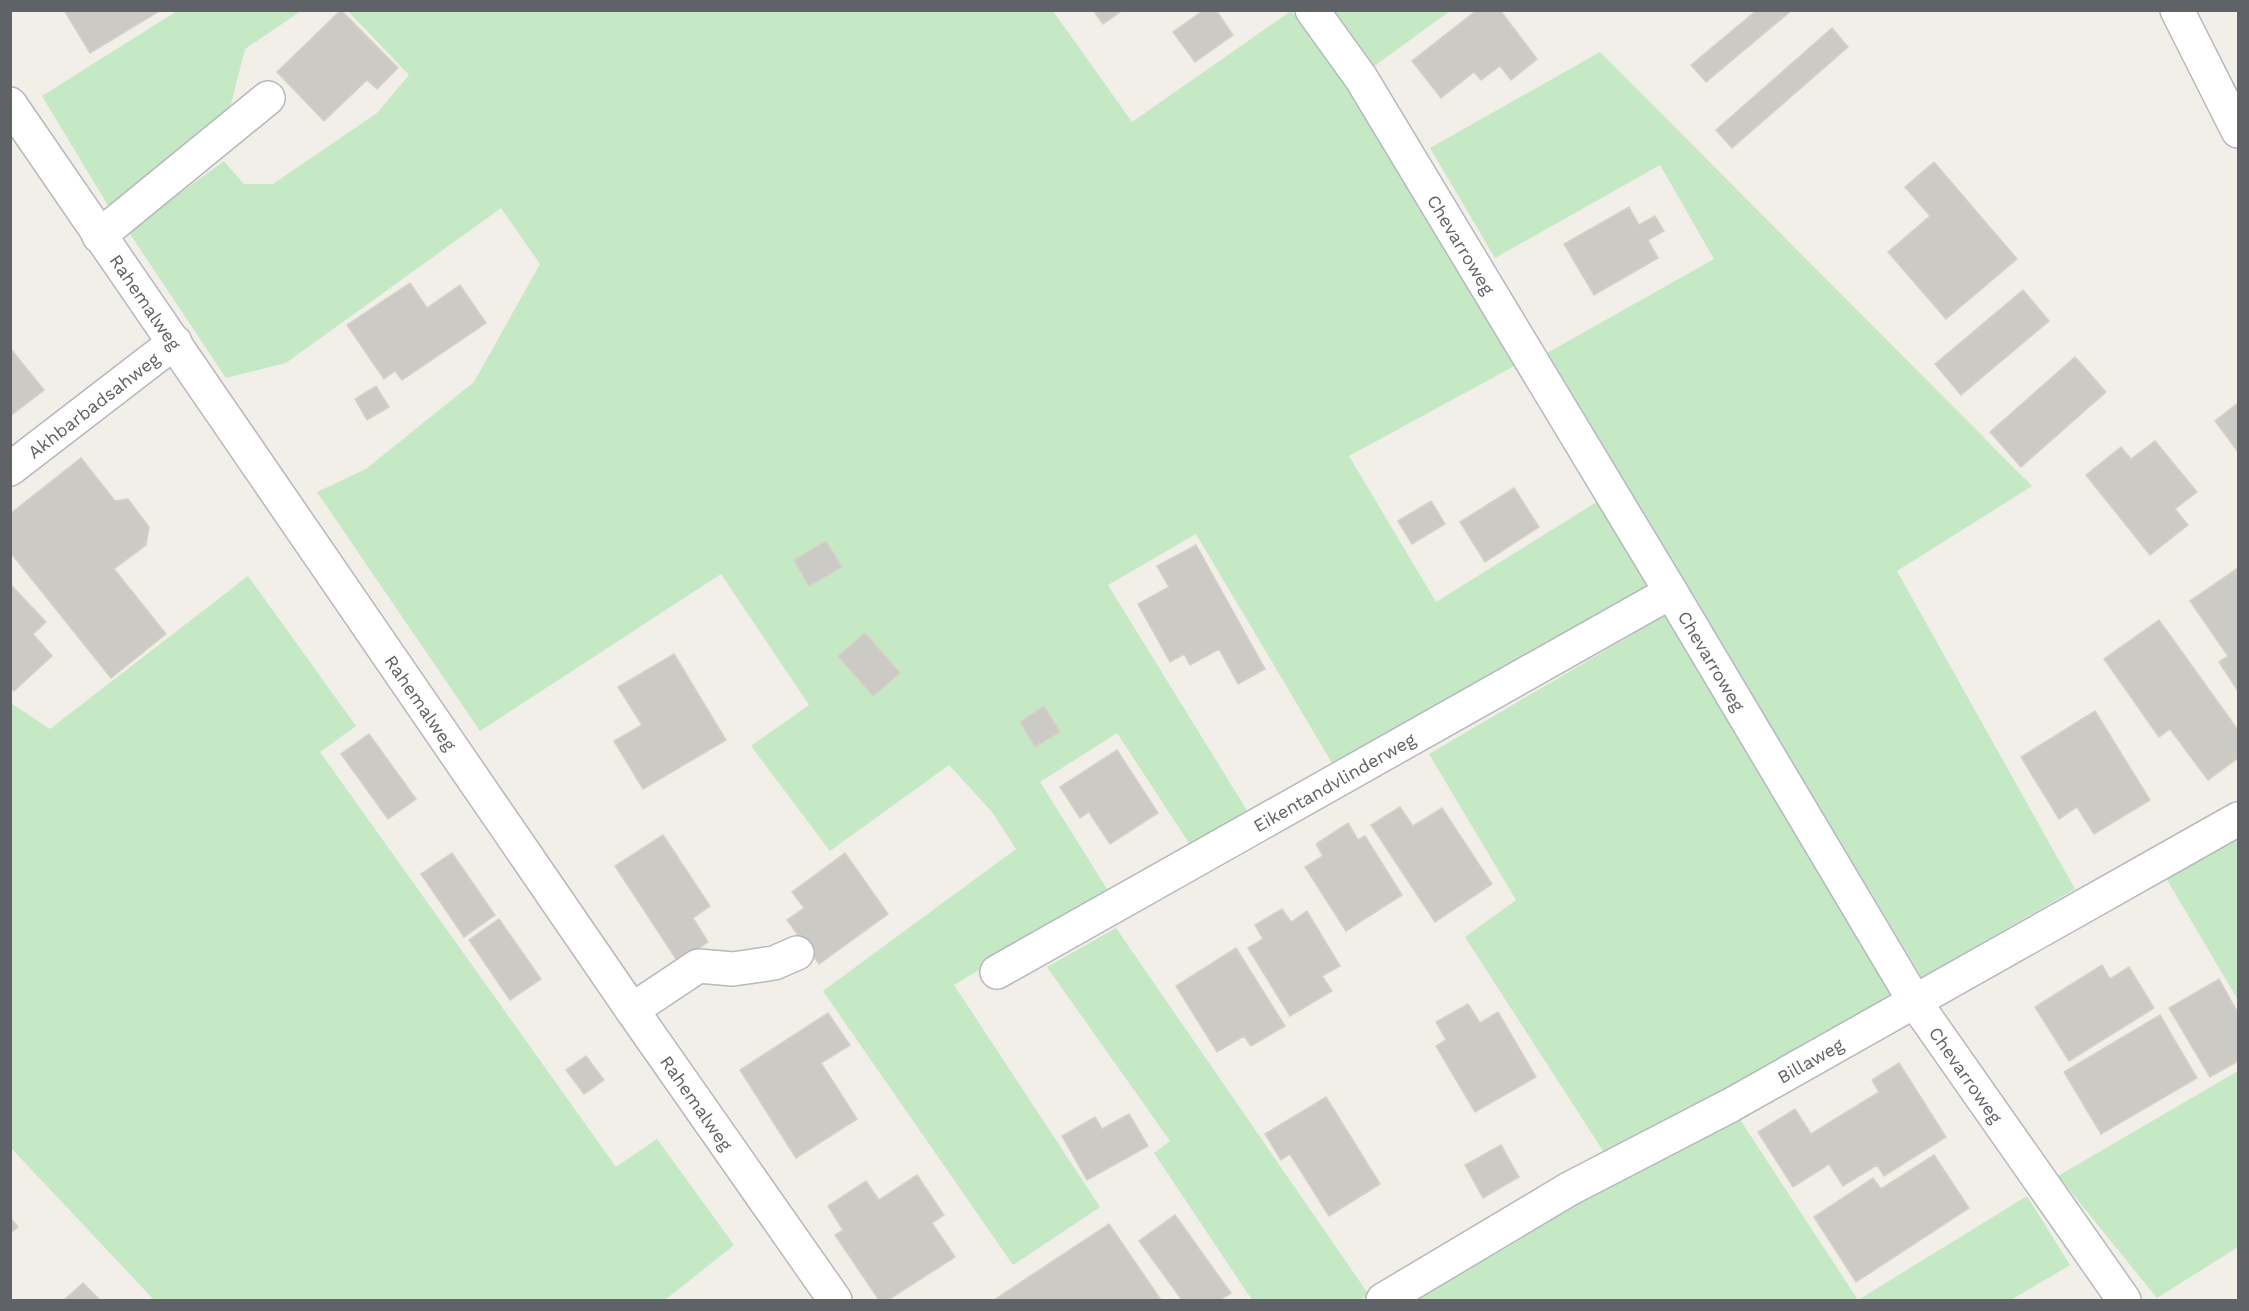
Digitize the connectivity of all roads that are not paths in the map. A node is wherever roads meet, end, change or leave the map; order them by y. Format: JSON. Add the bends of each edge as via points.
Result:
{"nodes":[{"id":1,"x":1312,"y":10,"type":"edge"},
{"id":2,"x":2177,"y":10,"type":"edge"},
{"id":3,"x":268,"y":98,"type":"dead end"},
{"id":4,"x":10,"y":104,"type":"edge"},
{"id":5,"x":2238,"y":131,"type":"edge"},
{"id":6,"x":99,"y":236,"type":"junction"},
{"id":7,"x":175,"y":342,"type":"junction"},
{"id":8,"x":10,"y":469,"type":"edge"},
{"id":9,"x":1671,"y":592,"type":"junction"},
{"id":10,"x":2238,"y":819,"type":"edge"},
{"id":11,"x":797,"y":952,"type":"dead end"},
{"id":12,"x":997,"y":972,"type":"dead end"},
{"id":13,"x":1915,"y":1002,"type":"junction"},
{"id":14,"x":632,"y":1010,"type":"junction"},
{"id":15,"x":835,"y":1300,"type":"edge"},
{"id":16,"x":1383,"y":1300,"type":"edge"},
{"id":17,"x":2124,"y":1300,"type":"edge"}],
"edges":[{"from":1,"to":9,"type":"street","name":"Chevarroweg","via":[[1361,78]]},
{"from":2,"to":5,"type":"street"},
{"from":3,"to":6,"type":"street"},
{"from":4,"to":6,"type":"street","name":"Rahemalweg"},
{"from":6,"to":7,"type":"street","name":"Rahemalweg"},
{"from":7,"to":8,"type":"street","name":"Akhbarbadsahweg"},
{"from":7,"to":14,"type":"street","name":"Rahemalweg"},
{"from":9,"to":12,"type":"street","name":"Eikentandvlinderweg"},
{"from":9,"to":13,"type":"street","name":"Chevarroweg"},
{"from":10,"to":13,"type":"street","name":"Billaweg"},
{"from":11,"to":14,"type":"street","via":[[774,963],[732,969],[698,966]]},
{"from":13,"to":16,"type":"street","name":"Billaweg","via":[[1731,1105],[1569,1189]]},
{"from":13,"to":17,"type":"street","name":"Chevarroweg"},
{"from":14,"to":15,"type":"street","name":"Rahemalweg"}]}
